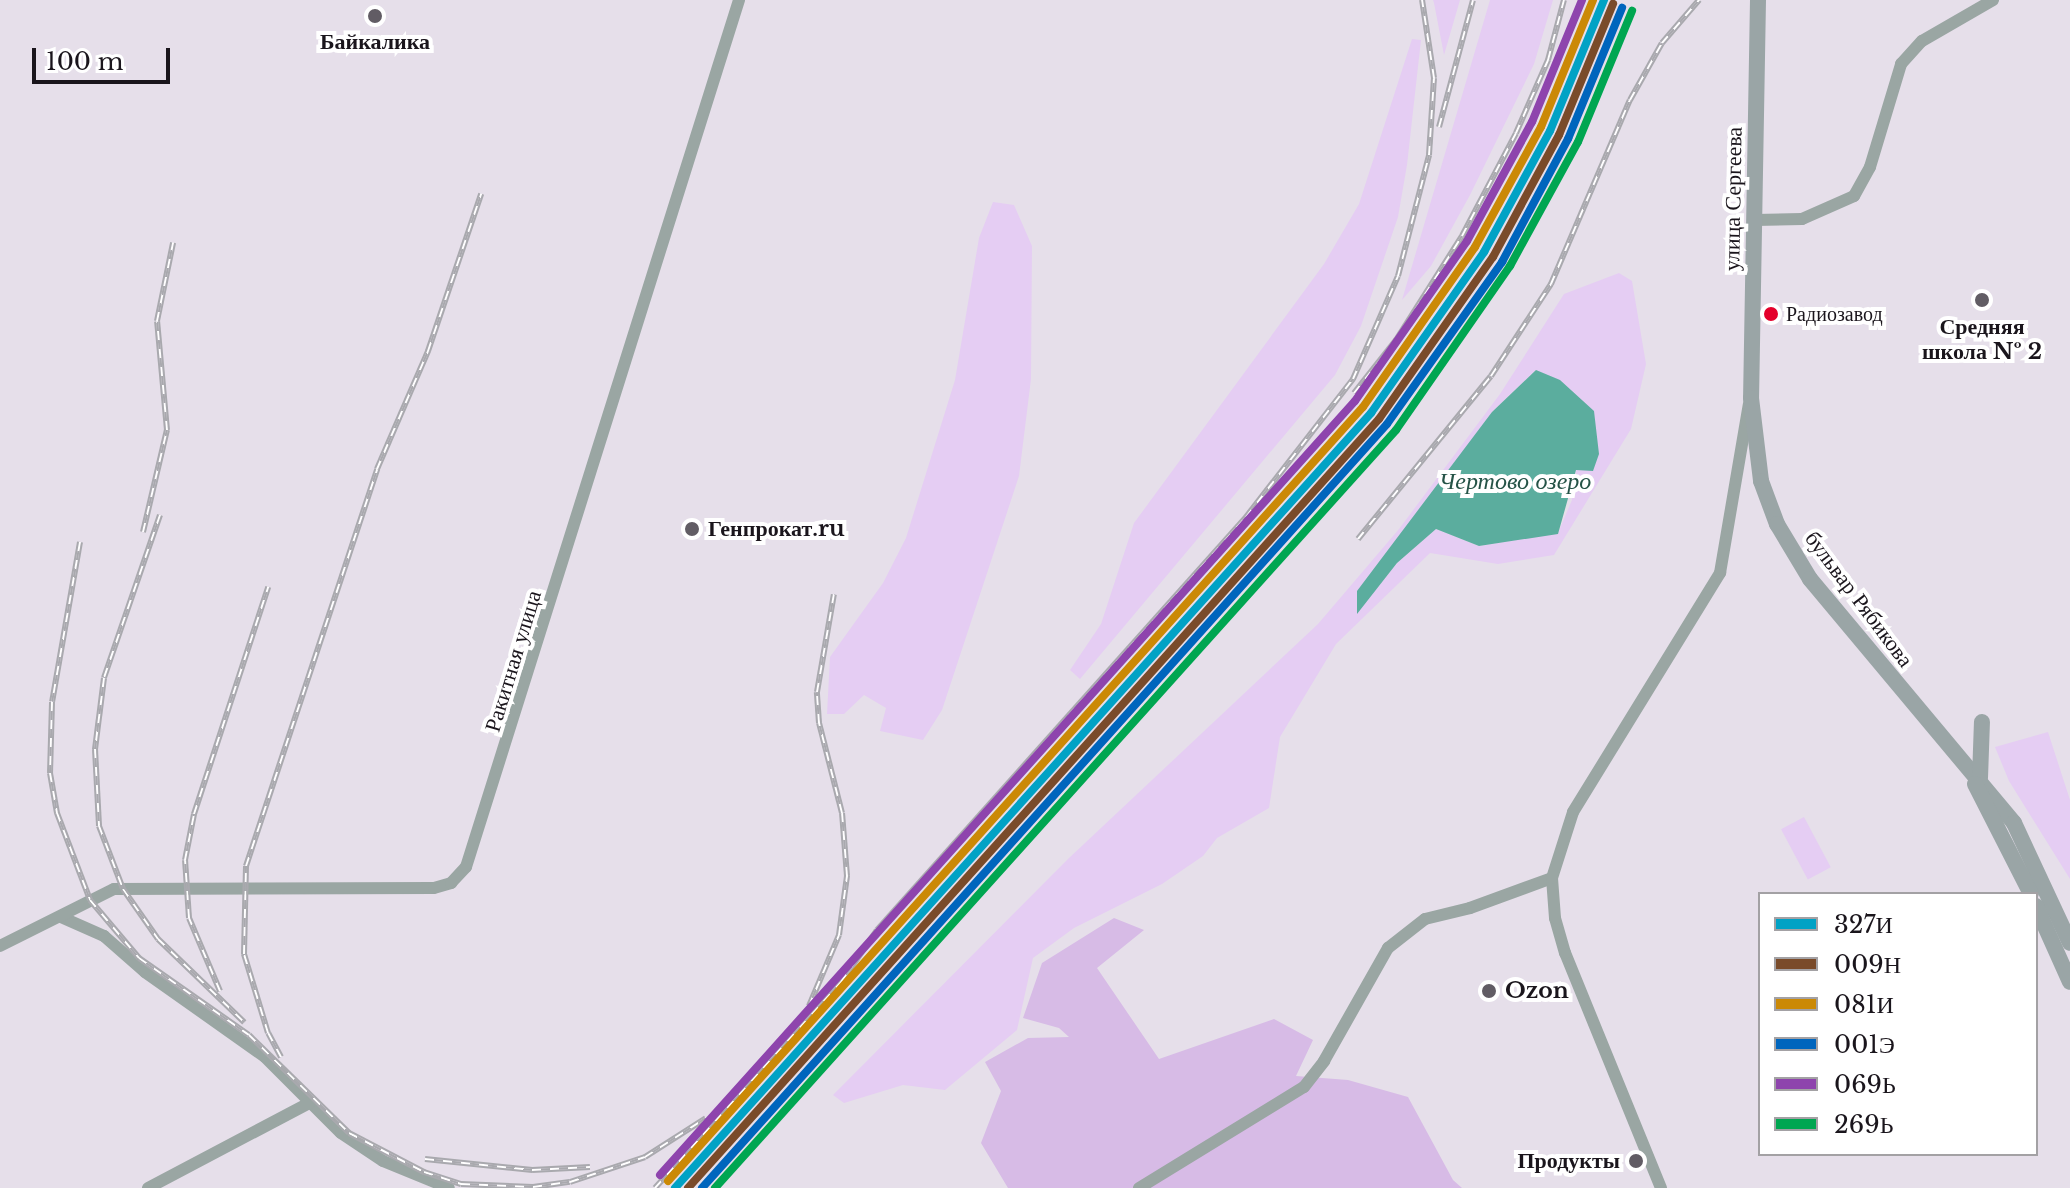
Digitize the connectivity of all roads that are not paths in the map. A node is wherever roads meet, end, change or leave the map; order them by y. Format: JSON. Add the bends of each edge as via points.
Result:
{"nodes":[{"id":1,"x":739,"y":0,"type":"edge"},
{"id":2,"x":1758,"y":0,"type":"edge"},
{"id":3,"x":1993,"y":0,"type":"edge"},
{"id":4,"x":1755,"y":220,"type":"junction"},
{"id":5,"x":1751,"y":398,"type":"junction"},
{"id":6,"x":1982,"y":722,"type":"dead end"},
{"id":7,"x":1962,"y":761,"type":"junction"},
{"id":8,"x":1980,"y":778,"type":"junction"},
{"id":9,"x":1552,"y":878,"type":"junction"},
{"id":10,"x":2030,"y":892,"type":"edge"},
{"id":11,"x":2038,"y":910,"type":"edge"},
{"id":12,"x":61,"y":917,"type":"junction"},
{"id":13,"x":2070,"y":943,"type":"edge"},
{"id":14,"x":0,"y":946,"type":"edge"},
{"id":15,"x":2070,"y":982,"type":"edge"},
{"id":16,"x":309,"y":1103,"type":"junction"},
{"id":17,"x":440,"y":1187,"type":"edge"},
{"id":18,"x":148,"y":1188,"type":"edge"},
{"id":19,"x":1139,"y":1188,"type":"edge"},
{"id":20,"x":1661,"y":1188,"type":"edge"}],
"edges":[{"from":1,"to":12,"type":"street","name":"Ракитная улица","via":[[466,867],[451,883],[434,888],[114,889]]},
{"from":2,"to":4,"type":"main road","name":"улица Сергеева"},
{"from":3,"to":4,"type":"street","via":[[1922,41],[1901,64],[1870,167],[1854,196],[1802,219]]},
{"from":4,"to":5,"type":"main road","name":"улица Сергеева"},
{"from":5,"to":7,"type":"main road","name":"бульвар Рябикова","via":[[1755,460],[1788,545],[1872,657]]},
{"from":5,"to":9,"type":"street","via":[[1739,439],[1728,549],[1720,573],[1573,812]]},
{"from":6,"to":8,"type":"main road"},
{"from":7,"to":8,"type":"main road","name":"бульвар Рябикова"},
{"from":7,"to":10,"type":"main road","name":"бульвар Рябикова"},
{"from":8,"to":13,"type":"main road","name":"бульвар Рябикова","via":[[2014,823]]},
{"from":9,"to":19,"type":"street","via":[[1425,919],[1388,948],[1304,1087]]},
{"from":9,"to":20,"type":"street","via":[[1565,953]]},
{"from":11,"to":15,"type":"main road"},
{"from":12,"to":14,"type":"street","name":"Ракитная улица"},
{"from":12,"to":16,"type":"street","via":[[104,936],[145,972],[265,1057]]},
{"from":16,"to":17,"type":"street","via":[[383,1161]]},
{"from":16,"to":18,"type":"street"}]}
